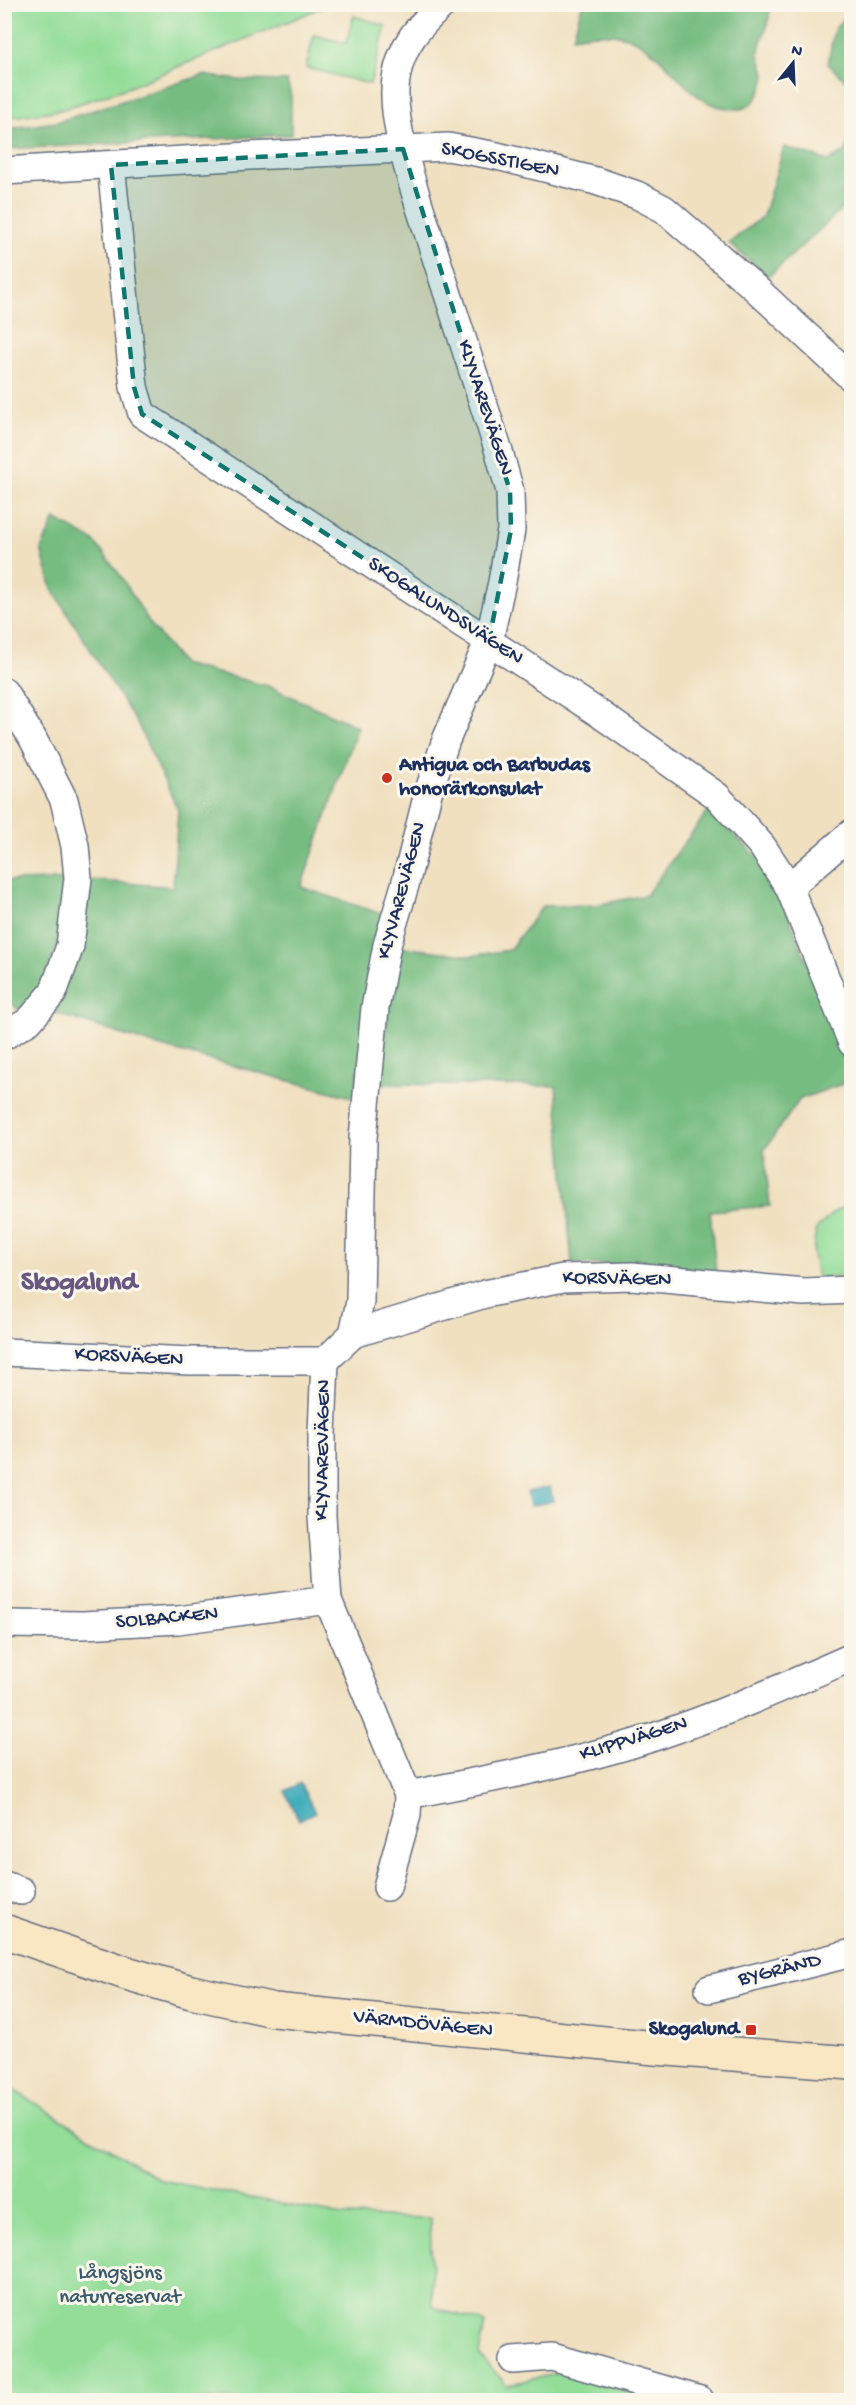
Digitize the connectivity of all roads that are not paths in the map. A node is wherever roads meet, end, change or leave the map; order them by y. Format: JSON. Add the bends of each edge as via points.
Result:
{"nodes":[{"id":1,"x":443,"y":4,"type":"edge"},
{"id":2,"x":403,"y":149,"type":"junction"},
{"id":3,"x":111,"y":165,"type":"junction"},
{"id":4,"x":4,"y":171,"type":"edge"},
{"id":5,"x":852,"y":378,"type":"edge"},
{"id":6,"x":489,"y":640,"type":"junction"},
{"id":7,"x":4,"y":692,"type":"edge"},
{"id":8,"x":852,"y":833,"type":"edge"},
{"id":9,"x":789,"y":887,"type":"junction"},
{"id":10,"x":4,"y":1036,"type":"edge"},
{"id":11,"x":852,"y":1043,"type":"edge"},
{"id":12,"x":852,"y":1290,"type":"edge"},
{"id":13,"x":353,"y":1334,"type":"junction"},
{"id":14,"x":4,"y":1353,"type":"edge"},
{"id":15,"x":325,"y":1361,"type":"junction"},
{"id":16,"x":328,"y":1600,"type":"junction"},
{"id":17,"x":4,"y":1624,"type":"edge"},
{"id":18,"x":852,"y":1657,"type":"edge"},
{"id":19,"x":408,"y":1795,"type":"junction"},
{"id":20,"x":387,"y":1887,"type":"dead end"},
{"id":21,"x":4,"y":1931,"type":"edge"},
{"id":22,"x":852,"y":1953,"type":"edge"},
{"id":23,"x":709,"y":1989,"type":"dead end"},
{"id":24,"x":852,"y":2063,"type":"edge"},
{"id":25,"x":513,"y":2360,"type":"dead end"},
{"id":26,"x":700,"y":2400,"type":"edge"}],
"edges":[{"from":1,"to":2,"type":"street","name":"KLYVAREVÄGEN","via":[[414,32],[398,66],[394,94]]},
{"from":2,"to":3,"type":"street","name":"SKOGSSTIGEN"},
{"from":2,"to":5,"type":"street","name":"SKOGSSTIGEN","via":[[448,147],[488,154],[637,195],[673,216]]},
{"from":2,"to":6,"type":"street","name":"KLYVAREVÄGEN","via":[[510,491],[511,530]]},
{"from":3,"to":4,"type":"street","name":"SKOGSSTIGEN"},
{"from":3,"to":6,"type":"street","name":"SKOGALUNDSVÄGEN","via":[[134,387],[142,414]]},
{"from":6,"to":9,"type":"street","name":"SKOGALUNDSVÄGEN","via":[[717,796],[762,846]]},
{"from":6,"to":13,"type":"street","name":"KLYVAREVÄGEN","via":[[428,793],[387,945],[375,1008],[363,1138],[360,1302]]},
{"from":7,"to":10,"type":"street","via":[[64,800],[78,878],[70,946],[53,993],[29,1021]]},
{"from":8,"to":9,"type":"street"},
{"from":9,"to":11,"type":"street","name":"SKOGALUNDSVÄGEN"},
{"from":12,"to":13,"type":"street","name":"KORSVÄGEN","via":[[804,1292],[632,1276],[559,1278],[485,1294]]},
{"from":13,"to":15,"type":"street","name":"KLYVAREVÄGEN"},
{"from":14,"to":15,"type":"street","name":"KORSVÄGEN","via":[[189,1361]]},
{"from":15,"to":16,"type":"street","name":"KLYVAREVÄGEN","via":[[321,1517]]},
{"from":16,"to":17,"type":"street","name":"SOLBACKEN","via":[[178,1620]]},
{"from":16,"to":19,"type":"street","name":"KLYVAREVÄGEN"},
{"from":18,"to":19,"type":"street","name":"KLIPPVÄGEN","via":[[789,1685],[622,1747],[499,1778]]},
{"from":19,"to":20,"type":"street","via":[[407,1815]]},
{"from":21,"to":24,"type":"main road","name":"VÄRMDÖVÄGEN","via":[[126,1973],[274,2010],[655,2048]]},
{"from":22,"to":23,"type":"street","name":"BYGRÄND"},
{"from":25,"to":26,"type":"street","via":[[552,2357]]}]}
